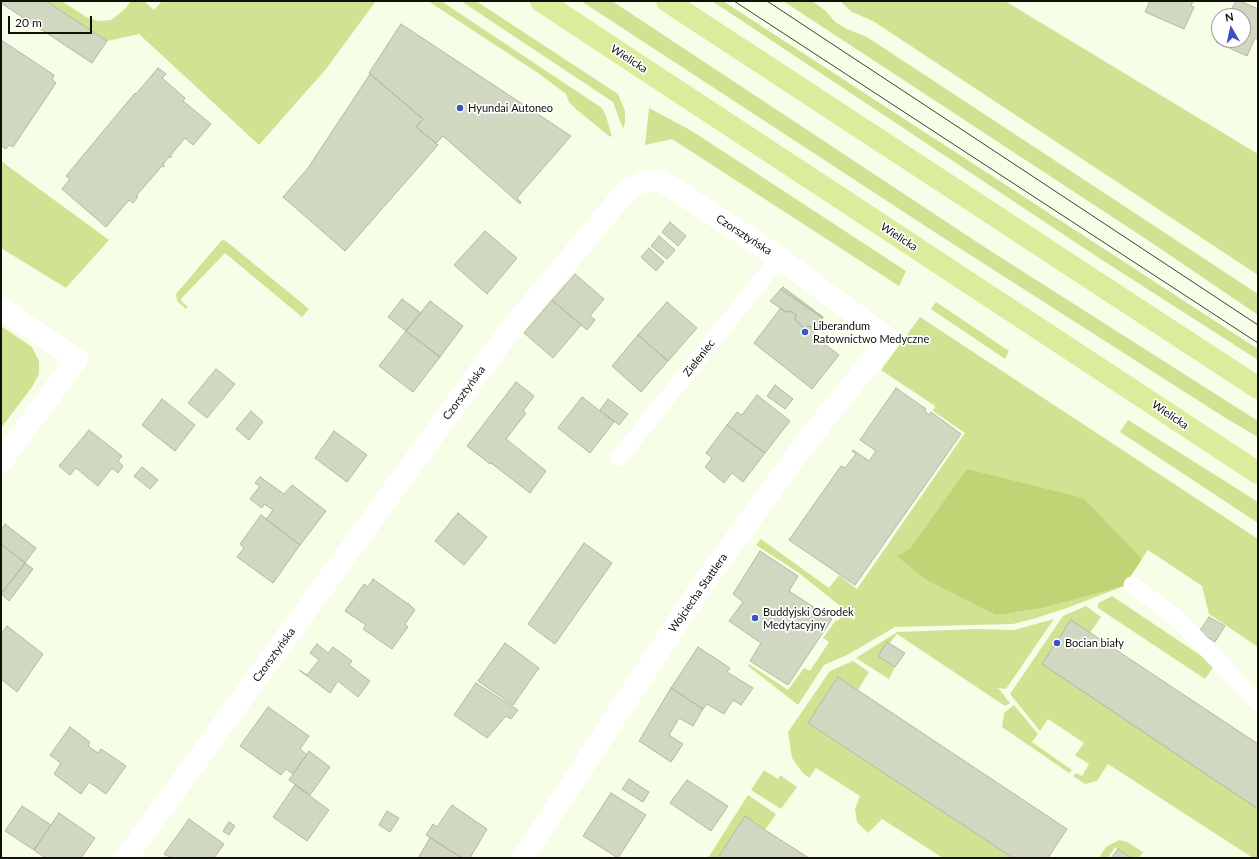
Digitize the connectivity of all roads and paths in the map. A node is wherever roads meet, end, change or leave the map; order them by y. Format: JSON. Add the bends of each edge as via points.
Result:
{"nodes":[{"id":1,"x":541,"y":1,"type":"edge"},
{"id":2,"x":667,"y":1,"type":"edge"},
{"id":3,"x":779,"y":258,"type":"junction"},
{"id":4,"x":1,"y":308,"type":"edge"},
{"id":5,"x":889,"y":339,"type":"joint"},
{"id":6,"x":1258,"y":388,"type":"edge"},
{"id":7,"x":619,"y":458,"type":"dead end"},
{"id":8,"x":1,"y":462,"type":"edge"},
{"id":9,"x":1258,"y":473,"type":"edge"},
{"id":10,"x":1132,"y":585,"type":"dead end"},
{"id":11,"x":1258,"y":703,"type":"edge"},
{"id":12,"x":126,"y":858,"type":"edge"},
{"id":13,"x":523,"y":858,"type":"edge"}],
"edges":[{"from":1,"to":9,"type":"main road","name":"Wielicka"},
{"from":2,"to":6,"type":"main road"},
{"from":3,"to":5,"type":"street","name":"Czorsztyńska"},
{"from":3,"to":7,"type":"lane","name":"Zieleniec"},
{"from":3,"to":12,"type":"street","name":"Czorsztyńska","via":[[658,180],[643,182],[628,189],[509,331]]},
{"from":4,"to":8,"type":"street","via":[[77,359]]},
{"from":5,"to":13,"type":"street","name":"Wojciecha Stattlera","via":[[807,440],[701,587]]},
{"from":10,"to":11,"type":"lane","via":[[1178,618]]}]}
